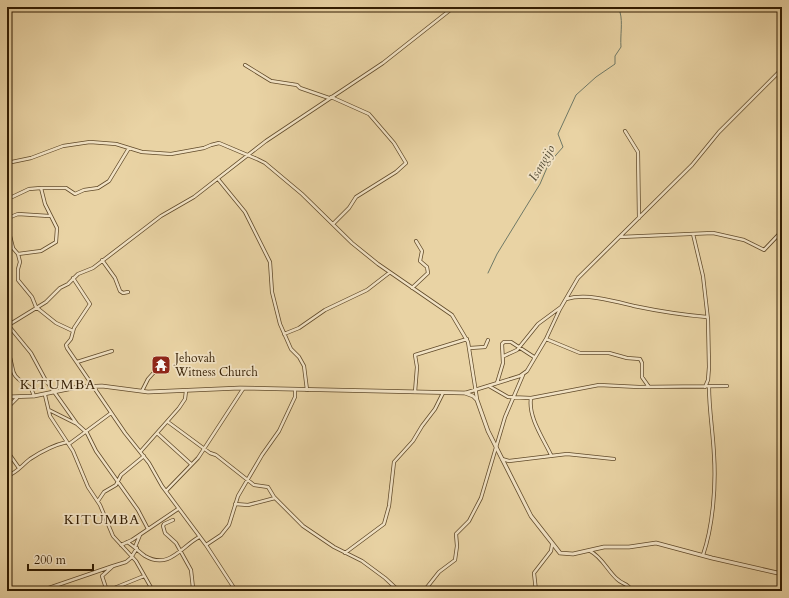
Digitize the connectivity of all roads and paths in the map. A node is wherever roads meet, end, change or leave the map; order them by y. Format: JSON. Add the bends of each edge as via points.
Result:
{"nodes":[{"id":1,"x":454,"y":7,"type":"edge"},
{"id":2,"x":245,"y":65,"type":"dead end"},
{"id":3,"x":782,"y":69,"type":"edge"},
{"id":4,"x":330,"y":97,"type":"junction"},
{"id":5,"x":625,"y":131,"type":"dead end"},
{"id":6,"x":129,"y":148,"type":"junction"},
{"id":7,"x":247,"y":154,"type":"junction"},
{"id":8,"x":7,"y":163,"type":"edge"},
{"id":9,"x":218,"y":179,"type":"junction"},
{"id":10,"x":41,"y":188,"type":"junction"},
{"id":11,"x":7,"y":196,"type":"edge"},
{"id":12,"x":50,"y":216,"type":"junction"},
{"id":13,"x":639,"y":218,"type":"junction"},
{"id":14,"x":333,"y":224,"type":"junction"},
{"id":15,"x":782,"y":231,"type":"edge"},
{"id":16,"x":693,"y":234,"type":"junction"},
{"id":17,"x":619,"y":237,"type":"junction"},
{"id":18,"x":416,"y":241,"type":"dead end"},
{"id":19,"x":7,"y":247,"type":"edge"},
{"id":20,"x":13,"y":248,"type":"junction"},
{"id":21,"x":18,"y":254,"type":"junction"},
{"id":22,"x":102,"y":260,"type":"junction"},
{"id":23,"x":390,"y":273,"type":"junction"},
{"id":24,"x":72,"y":278,"type":"junction"},
{"id":25,"x":412,"y":288,"type":"junction"},
{"id":26,"x":128,"y":292,"type":"dead end"},
{"id":27,"x":566,"y":299,"type":"junction"},
{"id":28,"x":561,"y":306,"type":"junction"},
{"id":29,"x":36,"y":307,"type":"junction"},
{"id":30,"x":708,"y":317,"type":"junction"},
{"id":31,"x":7,"y":325,"type":"edge"},
{"id":32,"x":73,"y":331,"type":"junction"},
{"id":33,"x":284,"y":334,"type":"junction"},
{"id":34,"x":467,"y":339,"type":"junction"},
{"id":35,"x":546,"y":339,"type":"junction"},
{"id":36,"x":488,"y":340,"type":"dead end"},
{"id":37,"x":470,"y":348,"type":"junction"},
{"id":38,"x":519,"y":348,"type":"junction"},
{"id":39,"x":7,"y":350,"type":"edge"},
{"id":40,"x":112,"y":351,"type":"dead end"},
{"id":41,"x":504,"y":356,"type":"junction"},
{"id":42,"x":534,"y":357,"type":"junction"},
{"id":43,"x":77,"y":362,"type":"junction"},
{"id":44,"x":156,"y":369,"type":"dead end"},
{"id":45,"x":523,"y":375,"type":"junction"},
{"id":46,"x":516,"y":377,"type":"junction"},
{"id":47,"x":520,"y":383,"type":"junction"},
{"id":48,"x":497,"y":384,"type":"junction"},
{"id":49,"x":489,"y":386,"type":"junction"},
{"id":50,"x":727,"y":386,"type":"dead end"},
{"id":51,"x":94,"y":387,"type":"junction"},
{"id":52,"x":649,"y":387,"type":"junction"},
{"id":53,"x":705,"y":387,"type":"junction"},
{"id":54,"x":709,"y":387,"type":"junction"},
{"id":55,"x":243,"y":389,"type":"junction"},
{"id":56,"x":476,"y":390,"type":"junction"},
{"id":57,"x":142,"y":391,"type":"junction"},
{"id":58,"x":186,"y":391,"type":"junction"},
{"id":59,"x":296,"y":391,"type":"junction"},
{"id":60,"x":307,"y":391,"type":"junction"},
{"id":61,"x":415,"y":392,"type":"junction"},
{"id":62,"x":56,"y":393,"type":"junction"},
{"id":63,"x":443,"y":393,"type":"junction"},
{"id":64,"x":463,"y":393,"type":"junction"},
{"id":65,"x":45,"y":395,"type":"junction"},
{"id":66,"x":34,"y":396,"type":"junction"},
{"id":67,"x":7,"y":397,"type":"edge"},
{"id":68,"x":515,"y":397,"type":"junction"},
{"id":69,"x":17,"y":398,"type":"junction"},
{"id":70,"x":531,"y":398,"type":"junction"},
{"id":71,"x":477,"y":400,"type":"junction"},
{"id":72,"x":7,"y":408,"type":"edge"},
{"id":73,"x":49,"y":410,"type":"junction"},
{"id":74,"x":110,"y":413,"type":"junction"},
{"id":75,"x":168,"y":422,"type":"junction"},
{"id":76,"x":77,"y":424,"type":"junction"},
{"id":77,"x":85,"y":431,"type":"junction"},
{"id":78,"x":158,"y":434,"type":"junction"},
{"id":79,"x":68,"y":443,"type":"junction"},
{"id":80,"x":497,"y":446,"type":"junction"},
{"id":81,"x":205,"y":448,"type":"junction"},
{"id":82,"x":7,"y":451,"type":"edge"},
{"id":83,"x":141,"y":452,"type":"junction"},
{"id":84,"x":551,"y":455,"type":"junction"},
{"id":85,"x":144,"y":456,"type":"junction"},
{"id":86,"x":502,"y":458,"type":"junction"},
{"id":87,"x":614,"y":459,"type":"dead end"},
{"id":88,"x":191,"y":464,"type":"junction"},
{"id":89,"x":19,"y":468,"type":"junction"},
{"id":90,"x":7,"y":476,"type":"edge"},
{"id":91,"x":247,"y":480,"type":"junction"},
{"id":92,"x":117,"y":481,"type":"junction"},
{"id":93,"x":166,"y":491,"type":"junction"},
{"id":94,"x":275,"y":498,"type":"junction"},
{"id":95,"x":98,"y":501,"type":"junction"},
{"id":96,"x":235,"y":504,"type":"junction"},
{"id":97,"x":178,"y":509,"type":"junction"},
{"id":98,"x":173,"y":520,"type":"dead end"},
{"id":99,"x":148,"y":529,"type":"junction"},
{"id":100,"x":142,"y":533,"type":"junction"},
{"id":101,"x":199,"y":537,"type":"junction"},
{"id":102,"x":128,"y":542,"type":"junction"},
{"id":103,"x":121,"y":545,"type":"junction"},
{"id":104,"x":552,"y":545,"type":"junction"},
{"id":105,"x":206,"y":546,"type":"junction"},
{"id":106,"x":136,"y":548,"type":"junction"},
{"id":107,"x":182,"y":551,"type":"junction"},
{"id":108,"x":590,"y":551,"type":"junction"},
{"id":109,"x":345,"y":553,"type":"junction"},
{"id":110,"x":702,"y":555,"type":"junction"},
{"id":111,"x":132,"y":556,"type":"junction"},
{"id":112,"x":113,"y":566,"type":"junction"},
{"id":113,"x":782,"y":574,"type":"edge"},
{"id":114,"x":144,"y":576,"type":"junction"},
{"id":115,"x":40,"y":591,"type":"edge"},
{"id":116,"x":107,"y":591,"type":"edge"},
{"id":117,"x":153,"y":591,"type":"edge"},
{"id":118,"x":196,"y":591,"type":"edge"},
{"id":119,"x":236,"y":591,"type":"edge"},
{"id":120,"x":399,"y":591,"type":"edge"},
{"id":121,"x":424,"y":591,"type":"edge"},
{"id":122,"x":536,"y":591,"type":"edge"},
{"id":123,"x":632,"y":591,"type":"edge"}],
"edges":[{"from":1,"to":4,"type":"street","via":[[383,63]]},
{"from":2,"to":4,"type":"street","via":[[271,81],[297,85]]},
{"from":3,"to":13,"type":"street"},
{"from":4,"to":7,"type":"street"},
{"from":4,"to":14,"type":"street","via":[[369,114],[394,143],[406,163],[356,197]]},
{"from":5,"to":13,"type":"street","via":[[638,152]]},
{"from":6,"to":7,"type":"street","via":[[142,152],[174,154],[219,143]]},
{"from":6,"to":8,"type":"street","via":[[90,142],[59,147],[31,158]]},
{"from":6,"to":10,"type":"street","via":[[111,179],[98,188],[75,194],[66,188]]},
{"from":7,"to":9,"type":"street"},
{"from":7,"to":14,"type":"street","via":[[265,163]]},
{"from":9,"to":22,"type":"street","via":[[161,216]]},
{"from":9,"to":33,"type":"street","via":[[245,212],[270,262],[272,295]]},
{"from":10,"to":11,"type":"street","via":[[36,187],[10,198]]},
{"from":10,"to":12,"type":"street"},
{"from":12,"to":20,"type":"street","via":[[18,214],[8,218]]},
{"from":12,"to":21,"type":"street","via":[[57,228],[55,244],[41,251]]},
{"from":13,"to":17,"type":"street"},
{"from":14,"to":23,"type":"street"},
{"from":15,"to":16,"type":"street","via":[[764,250],[744,240],[720,234]]},
{"from":16,"to":17,"type":"street"},
{"from":16,"to":30,"type":"street","via":[[703,276]]},
{"from":17,"to":27,"type":"street","via":[[578,278]]},
{"from":18,"to":25,"type":"street","via":[[422,251],[420,261],[427,267],[428,273]]},
{"from":19,"to":20,"type":"street"},
{"from":20,"to":21,"type":"street"},
{"from":21,"to":29,"type":"street","via":[[18,280],[32,297]]},
{"from":22,"to":24,"type":"street","via":[[93,268]]},
{"from":22,"to":26,"type":"street","via":[[115,278],[120,291]]},
{"from":23,"to":25,"type":"street"},
{"from":23,"to":33,"type":"street","via":[[367,290],[325,310],[299,328]]},
{"from":24,"to":29,"type":"street","via":[[46,302]]},
{"from":24,"to":32,"type":"street","via":[[90,303]]},
{"from":25,"to":34,"type":"street","via":[[449,313]]},
{"from":27,"to":28,"type":"street"},
{"from":27,"to":30,"type":"street","via":[[599,298]]},
{"from":28,"to":35,"type":"street"},
{"from":28,"to":38,"type":"street","via":[[538,324]]},
{"from":29,"to":31,"type":"street"},
{"from":29,"to":32,"type":"street","via":[[56,323]]},
{"from":30,"to":53,"type":"street","via":[[709,367]]},
{"from":31,"to":62,"type":"street","via":[[29,351]]},
{"from":32,"to":43,"type":"street","via":[[72,339],[66,346]]},
{"from":33,"to":60,"type":"street","via":[[291,349],[300,357],[304,366]]},
{"from":34,"to":37,"type":"street"},
{"from":34,"to":61,"type":"street","via":[[415,355]]},
{"from":35,"to":42,"type":"street"},
{"from":35,"to":52,"type":"street","via":[[580,353],[640,359],[642,377]]},
{"from":36,"to":37,"type":"street","via":[[485,347]]},
{"from":37,"to":56,"type":"street"},
{"from":38,"to":41,"type":"street"},
{"from":38,"to":41,"type":"street","via":[[504,342]]},
{"from":38,"to":42,"type":"street"},
{"from":39,"to":66,"type":"street","via":[[14,376],[31,388]]},
{"from":40,"to":43,"type":"street"},
{"from":41,"to":48,"type":"street"},
{"from":42,"to":45,"type":"street"},
{"from":43,"to":51,"type":"street"},
{"from":44,"to":57,"type":"street"},
{"from":45,"to":46,"type":"street"},
{"from":45,"to":47,"type":"street"},
{"from":46,"to":47,"type":"street"},
{"from":46,"to":48,"type":"street"},
{"from":47,"to":68,"type":"street"},
{"from":48,"to":49,"type":"street"},
{"from":49,"to":56,"type":"street"},
{"from":49,"to":68,"type":"street","via":[[508,397]]},
{"from":50,"to":54,"type":"street"},
{"from":51,"to":57,"type":"street"},
{"from":51,"to":62,"type":"street","via":[[78,387]]},
{"from":51,"to":74,"type":"street"},
{"from":52,"to":53,"type":"street"},
{"from":52,"to":70,"type":"street","via":[[599,385]]},
{"from":53,"to":54,"type":"street"},
{"from":54,"to":110,"type":"street","via":[[714,485],[711,520]]},
{"from":55,"to":58,"type":"street"},
{"from":55,"to":59,"type":"street"},
{"from":55,"to":81,"type":"street"},
{"from":56,"to":64,"type":"street"},
{"from":56,"to":71,"type":"street"},
{"from":57,"to":58,"type":"street"},
{"from":58,"to":75,"type":"street","via":[[183,403]]},
{"from":59,"to":60,"type":"street"},
{"from":59,"to":91,"type":"street","via":[[279,431]]},
{"from":60,"to":61,"type":"street"},
{"from":61,"to":63,"type":"street"},
{"from":62,"to":65,"type":"street"},
{"from":62,"to":76,"type":"street"},
{"from":63,"to":64,"type":"street"},
{"from":63,"to":109,"type":"street","via":[[413,441],[394,462],[389,506],[384,524]]},
{"from":64,"to":71,"type":"street"},
{"from":65,"to":66,"type":"street"},
{"from":65,"to":73,"type":"street"},
{"from":66,"to":69,"type":"street"},
{"from":67,"to":69,"type":"street"},
{"from":68,"to":70,"type":"street"},
{"from":68,"to":80,"type":"street","via":[[505,417]]},
{"from":69,"to":72,"type":"street"},
{"from":70,"to":84,"type":"street","via":[[530,406],[534,418]]},
{"from":71,"to":80,"type":"street","via":[[488,431]]},
{"from":73,"to":76,"type":"street"},
{"from":73,"to":79,"type":"street","via":[[50,416]]},
{"from":74,"to":77,"type":"street"},
{"from":74,"to":83,"type":"street"},
{"from":75,"to":78,"type":"street"},
{"from":75,"to":81,"type":"street"},
{"from":76,"to":77,"type":"street"},
{"from":77,"to":79,"type":"street","via":[[78,439]]},
{"from":77,"to":92,"type":"street"},
{"from":78,"to":83,"type":"street"},
{"from":78,"to":88,"type":"street"},
{"from":79,"to":89,"type":"street","via":[[49,447]]},
{"from":79,"to":95,"type":"street","via":[[89,490]]},
{"from":80,"to":86,"type":"street"},
{"from":80,"to":121,"type":"street","via":[[479,504],[456,534],[455,560],[439,572]]},
{"from":81,"to":88,"type":"street"},
{"from":81,"to":91,"type":"street"},
{"from":82,"to":89,"type":"street"},
{"from":83,"to":85,"type":"street"},
{"from":84,"to":86,"type":"street","via":[[510,461]]},
{"from":84,"to":87,"type":"street","via":[[575,454]]},
{"from":85,"to":92,"type":"street"},
{"from":85,"to":93,"type":"street"},
{"from":86,"to":104,"type":"street","via":[[530,516]]},
{"from":88,"to":93,"type":"street"},
{"from":89,"to":90,"type":"street"},
{"from":91,"to":94,"type":"street","via":[[257,486],[268,487]]},
{"from":91,"to":96,"type":"street"},
{"from":92,"to":95,"type":"street"},
{"from":92,"to":99,"type":"street"},
{"from":93,"to":97,"type":"street"},
{"from":94,"to":96,"type":"street","via":[[248,505]]},
{"from":94,"to":109,"type":"street","via":[[303,526]]},
{"from":95,"to":103,"type":"street","via":[[112,533]]},
{"from":96,"to":105,"type":"street","via":[[231,520],[223,534]]},
{"from":97,"to":99,"type":"street"},
{"from":97,"to":101,"type":"street"},
{"from":98,"to":107,"type":"street","via":[[163,527],[168,538],[175,541]]},
{"from":99,"to":100,"type":"street"},
{"from":100,"to":102,"type":"street"},
{"from":100,"to":106,"type":"street"},
{"from":101,"to":105,"type":"street"},
{"from":101,"to":107,"type":"street"},
{"from":102,"to":103,"type":"street"},
{"from":102,"to":106,"type":"street"},
{"from":103,"to":111,"type":"street"},
{"from":104,"to":108,"type":"street","via":[[558,552],[565,554]]},
{"from":104,"to":122,"type":"street","via":[[551,551],[534,573]]},
{"from":105,"to":119,"type":"street"},
{"from":106,"to":107,"type":"street","via":[[145,556],[161,561],[168,560]]},
{"from":106,"to":111,"type":"street"},
{"from":107,"to":118,"type":"street","via":[[191,570],[193,588]]},
{"from":108,"to":110,"type":"street","via":[[604,547],[656,543]]},
{"from":108,"to":123,"type":"street"},
{"from":109,"to":120,"type":"street","via":[[362,561]]},
{"from":110,"to":113,"type":"street"},
{"from":111,"to":112,"type":"street","via":[[126,562]]},
{"from":111,"to":114,"type":"street"},
{"from":112,"to":115,"type":"street"},
{"from":112,"to":116,"type":"street","via":[[101,576]]},
{"from":114,"to":116,"type":"street"},
{"from":114,"to":117,"type":"street"}]}
